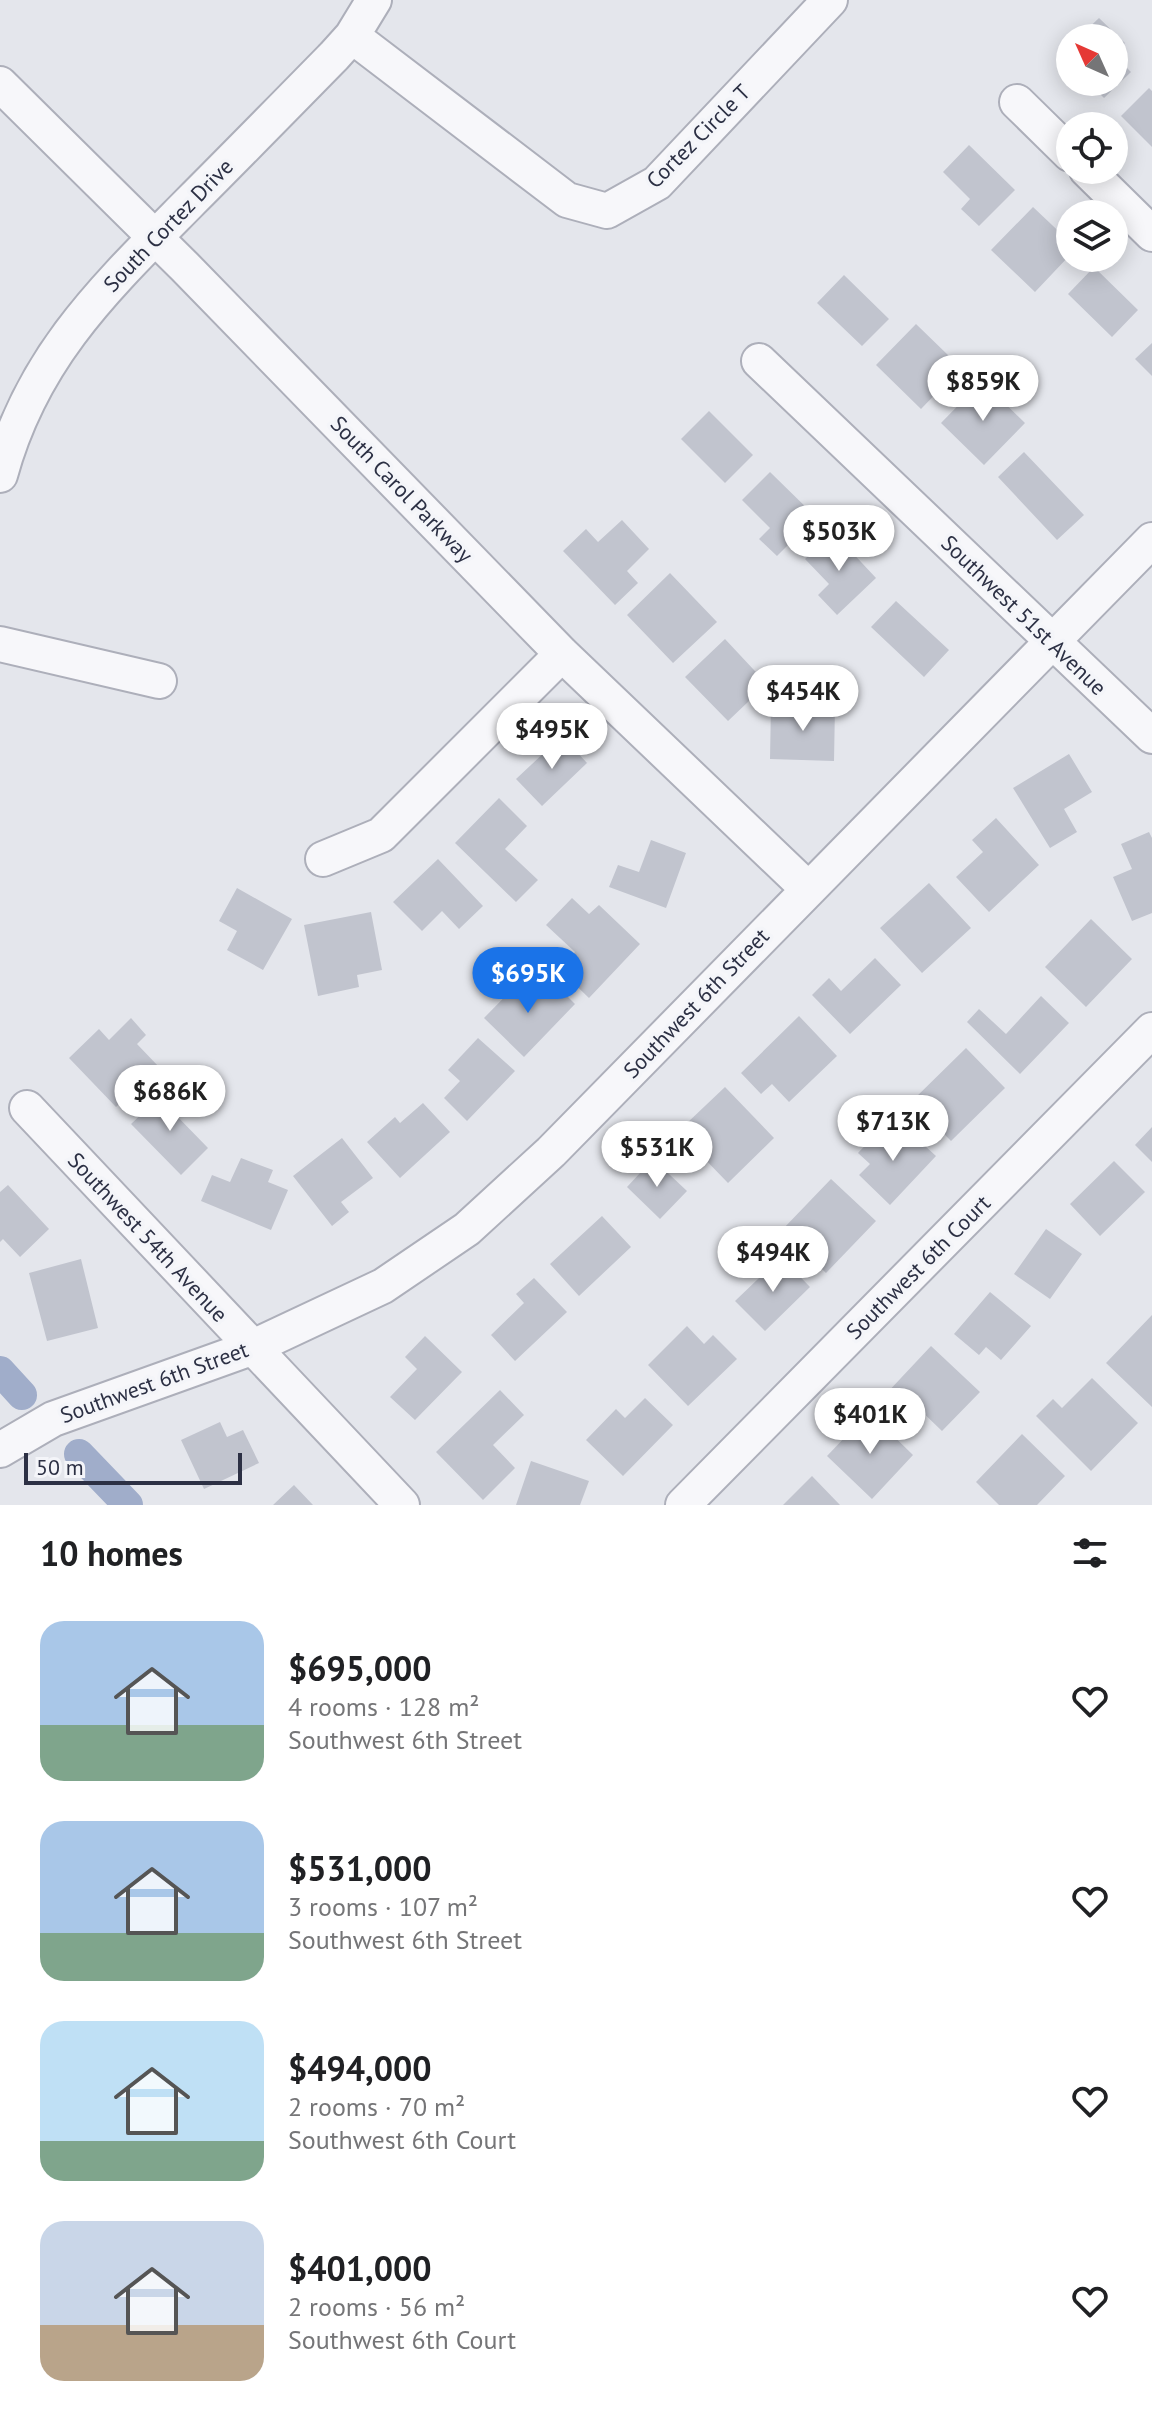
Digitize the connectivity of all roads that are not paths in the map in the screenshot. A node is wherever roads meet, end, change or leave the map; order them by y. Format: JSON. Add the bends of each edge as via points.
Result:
{"nodes":[{"id":1,"x":374,"y":0,"type":"edge"},
{"id":2,"x":830,"y":0,"type":"edge"},
{"id":3,"x":352,"y":36,"type":"junction"},
{"id":4,"x":0,"y":84,"type":"edge"},
{"id":5,"x":1017,"y":102,"type":"dead end"},
{"id":6,"x":1056,"y":140,"type":"edge"},
{"id":7,"x":1101,"y":184,"type":"edge"},
{"id":8,"x":1152,"y":234,"type":"edge"},
{"id":9,"x":155,"y":237,"type":"junction"},
{"id":10,"x":759,"y":361,"type":"dead end"},
{"id":11,"x":0,"y":475,"type":"edge"},
{"id":12,"x":1152,"y":540,"type":"edge"},
{"id":13,"x":1053,"y":643,"type":"junction"},
{"id":14,"x":0,"y":644,"type":"edge"},
{"id":15,"x":562,"y":654,"type":"junction"},
{"id":16,"x":159,"y":681,"type":"dead end"},
{"id":17,"x":1152,"y":736,"type":"edge"},
{"id":18,"x":323,"y":859,"type":"dead end"},
{"id":19,"x":808,"y":889,"type":"junction"},
{"id":20,"x":1152,"y":1030,"type":"edge"},
{"id":21,"x":27,"y":1108,"type":"dead end"},
{"id":22,"x":251,"y":1348,"type":"junction"},
{"id":23,"x":0,"y":1450,"type":"edge"},
{"id":24,"x":402,"y":1505,"type":"edge"},
{"id":25,"x":683,"y":1505,"type":"edge"}],
"edges":[{"from":1,"to":3,"type":"street","name":"South Cortez Drive"},
{"from":2,"to":3,"type":"street","name":"Cortez Circle T","via":[[657,183],[607,211],[567,200]]},
{"from":3,"to":9,"type":"street","name":"South Cortez Drive"},
{"from":4,"to":9,"type":"street","name":"South Carol Parkway"},
{"from":5,"to":6,"type":"street"},
{"from":7,"to":8,"type":"street"},
{"from":9,"to":11,"type":"street","name":"South Cortez Drive","via":[[71,328],[41,373]]},
{"from":9,"to":15,"type":"street","name":"South Carol Parkway"},
{"from":10,"to":13,"type":"street","name":"Southwest 51st Avenue"},
{"from":12,"to":13,"type":"street","name":"Southwest 6th Street"},
{"from":13,"to":17,"type":"street","name":"Southwest 51st Avenue"},
{"from":13,"to":19,"type":"street","name":"Southwest 6th Street"},
{"from":14,"to":16,"type":"street"},
{"from":15,"to":18,"type":"street","via":[[381,835]]},
{"from":15,"to":19,"type":"street","name":"South Carol Parkway"},
{"from":19,"to":22,"type":"street","name":"Southwest 6th Street","via":[[551,1152],[467,1229],[383,1286]]},
{"from":20,"to":25,"type":"street","name":"Southwest 6th Court"},
{"from":21,"to":22,"type":"street","name":"Southwest 54th Avenue"},
{"from":22,"to":23,"type":"street","name":"Southwest 6th Street","via":[[53,1419]]},
{"from":22,"to":24,"type":"street","name":"Southwest 54th Avenue"}]}
